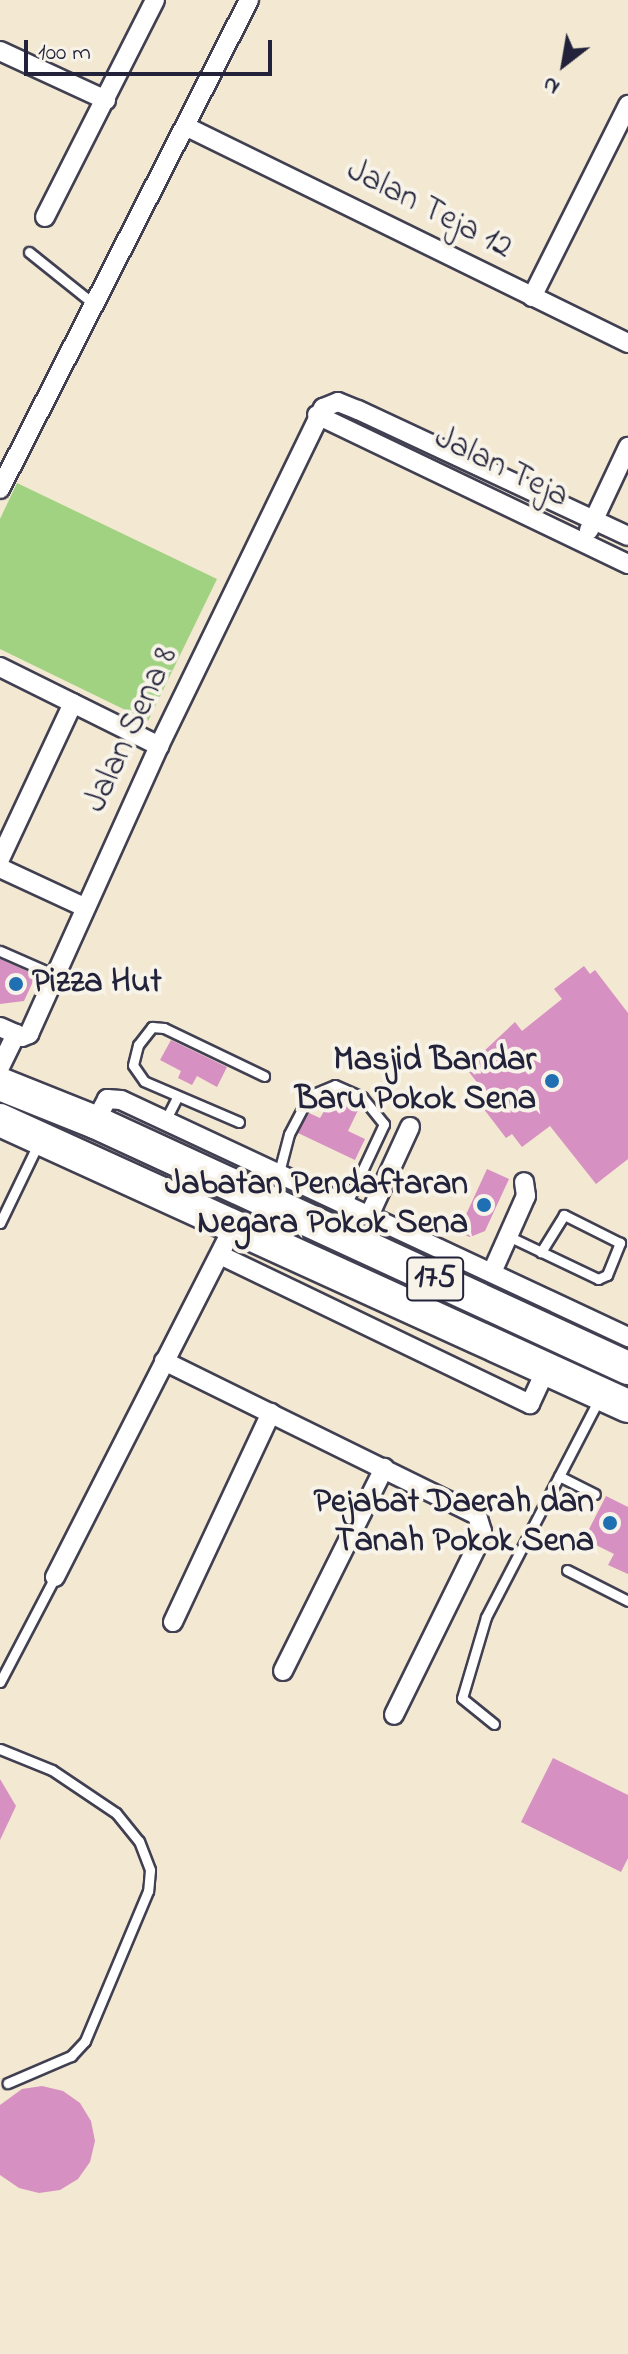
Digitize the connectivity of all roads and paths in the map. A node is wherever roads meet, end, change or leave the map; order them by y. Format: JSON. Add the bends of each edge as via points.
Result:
{"nodes":[{"id":1,"x":155,"y":0,"type":"edge"},
{"id":2,"x":249,"y":0,"type":"edge"},
{"id":3,"x":0,"y":51,"type":"edge"},
{"id":4,"x":106,"y":100,"type":"junction"},
{"id":5,"x":628,"y":105,"type":"edge"},
{"id":6,"x":194,"y":130,"type":"junction"},
{"id":7,"x":45,"y":217,"type":"dead end"},
{"id":8,"x":29,"y":252,"type":"dead end"},
{"id":9,"x":532,"y":297,"type":"junction"},
{"id":10,"x":95,"y":305,"type":"junction"},
{"id":11,"x":628,"y":343,"type":"edge"},
{"id":12,"x":317,"y":415,"type":"junction"},
{"id":13,"x":628,"y":447,"type":"edge"},
{"id":14,"x":1,"y":483,"type":"edge"},
{"id":15,"x":594,"y":520,"type":"junction"},
{"id":16,"x":628,"y":536,"type":"edge"},
{"id":17,"x":583,"y":543,"type":"junction"},
{"id":18,"x":628,"y":564,"type":"edge"},
{"id":19,"x":0,"y":667,"type":"edge"},
{"id":20,"x":73,"y":703,"type":"junction"},
{"id":21,"x":159,"y":746,"type":"junction"},
{"id":22,"x":0,"y":859,"type":"edge"},
{"id":23,"x":0,"y":868,"type":"edge"},
{"id":24,"x":84,"y":907,"type":"junction"},
{"id":25,"x":0,"y":951,"type":"edge"},
{"id":26,"x":55,"y":975,"type":"junction"},
{"id":27,"x":8,"y":1031,"type":"edge"},
{"id":28,"x":0,"y":1067,"type":"edge"},
{"id":29,"x":264,"y":1076,"type":"dead end"},
{"id":30,"x":0,"y":1084,"type":"edge"},
{"id":31,"x":177,"y":1097,"type":"junction"},
{"id":32,"x":0,"y":1120,"type":"edge"},
{"id":33,"x":165,"y":1121,"type":"junction"},
{"id":34,"x":95,"y":1122,"type":"junction"},
{"id":35,"x":239,"y":1122,"type":"dead end"},
{"id":36,"x":410,"y":1127,"type":"dead end"},
{"id":37,"x":42,"y":1138,"type":"junction"},
{"id":38,"x":524,"y":1182,"type":"dead end"},
{"id":39,"x":272,"y":1189,"type":"junction"},
{"id":40,"x":369,"y":1216,"type":"junction"},
{"id":41,"x":340,"y":1219,"type":"junction"},
{"id":42,"x":0,"y":1223,"type":"edge"},
{"id":43,"x":234,"y":1225,"type":"junction"},
{"id":44,"x":508,"y":1236,"type":"junction"},
{"id":45,"x":541,"y":1252,"type":"junction"},
{"id":46,"x":220,"y":1255,"type":"junction"},
{"id":47,"x":493,"y":1270,"type":"junction"},
{"id":48,"x":407,"y":1305,"type":"junction"},
{"id":49,"x":391,"y":1336,"type":"junction"},
{"id":50,"x":626,"y":1355,"type":"edge"},
{"id":51,"x":164,"y":1361,"type":"junction"},
{"id":52,"x":546,"y":1369,"type":"junction"},
{"id":53,"x":615,"y":1400,"type":"edge"},
{"id":54,"x":271,"y":1413,"type":"junction"},
{"id":55,"x":384,"y":1468,"type":"junction"},
{"id":56,"x":559,"y":1476,"type":"junction"},
{"id":57,"x":595,"y":1494,"type":"dead end"},
{"id":58,"x":567,"y":1570,"type":"dead end"},
{"id":59,"x":55,"y":1577,"type":"joint"},
{"id":60,"x":628,"y":1601,"type":"edge"},
{"id":61,"x":173,"y":1622,"type":"dead end"},
{"id":62,"x":283,"y":1671,"type":"dead end"},
{"id":63,"x":0,"y":1682,"type":"edge"},
{"id":64,"x":394,"y":1715,"type":"dead end"},
{"id":65,"x":494,"y":1724,"type":"dead end"},
{"id":66,"x":0,"y":1749,"type":"edge"},
{"id":67,"x":8,"y":2083,"type":"dead end"}],
"edges":[{"from":1,"to":4,"type":"street"},
{"from":2,"to":6,"type":"street"},
{"from":3,"to":4,"type":"street"},
{"from":4,"to":7,"type":"street"},
{"from":5,"to":9,"type":"street"},
{"from":6,"to":9,"type":"street","name":"Jalan Teja 12"},
{"from":6,"to":10,"type":"street"},
{"from":8,"to":10,"type":"lane"},
{"from":9,"to":11,"type":"street","name":"Jalan Teja 12"},
{"from":10,"to":14,"type":"street"},
{"from":12,"to":15,"type":"street","name":"Jalan Teja","via":[[333,402],[358,410]]},
{"from":12,"to":17,"type":"street","name":"Jalan Teja"},
{"from":12,"to":21,"type":"street","name":"Jalan Sena 8"},
{"from":13,"to":15,"type":"street"},
{"from":15,"to":16,"type":"street","name":"Jalan Teja"},
{"from":15,"to":17,"type":"street"},
{"from":17,"to":18,"type":"street","name":"Jalan Teja"},
{"from":19,"to":20,"type":"street"},
{"from":20,"to":21,"type":"street"},
{"from":20,"to":22,"type":"street"},
{"from":21,"to":24,"type":"street","name":"Jalan Sena 8"},
{"from":23,"to":24,"type":"street"},
{"from":24,"to":26,"type":"street","name":"Jalan Sena 8"},
{"from":25,"to":26,"type":"lane"},
{"from":26,"to":27,"type":"street","name":"Jalan Sena 8","via":[[29,1034]]},
{"from":27,"to":28,"type":"street"},
{"from":29,"to":31,"type":"lane","via":[[152,1027],[138,1045],[133,1065],[144,1081]]},
{"from":30,"to":34,"type":"highway","number":"175"},
{"from":31,"to":33,"type":"lane"},
{"from":31,"to":35,"type":"lane"},
{"from":32,"to":37,"type":"highway","number":"175"},
{"from":33,"to":34,"type":"street","via":[[114,1098],[104,1103]]},
{"from":33,"to":39,"type":"street"},
{"from":34,"to":39,"type":"highway","number":"175"},
{"from":36,"to":40,"type":"street"},
{"from":37,"to":42,"type":"lane"},
{"from":37,"to":43,"type":"highway","number":"175"},
{"from":38,"to":44,"type":"street","via":[[526,1196]]},
{"from":39,"to":41,"type":"highway","number":"175"},
{"from":39,"to":41,"type":"lane","via":[[301,1106],[309,1096],[335,1085],[362,1097],[384,1124]]},
{"from":40,"to":41,"type":"street"},
{"from":40,"to":47,"type":"street"},
{"from":41,"to":50,"type":"highway","number":"175"},
{"from":43,"to":46,"type":"street"},
{"from":43,"to":48,"type":"highway","number":"175"},
{"from":44,"to":45,"type":"lane"},
{"from":44,"to":47,"type":"street"},
{"from":45,"to":45,"type":"lane","via":[[598,1279],[607,1275],[620,1248],[617,1240],[564,1215]]},
{"from":46,"to":49,"type":"street"},
{"from":46,"to":51,"type":"street"},
{"from":47,"to":50,"type":"street"},
{"from":48,"to":49,"type":"street"},
{"from":48,"to":52,"type":"highway","number":"175"},
{"from":49,"to":52,"type":"street","via":[[530,1404]]},
{"from":50,"to":53,"type":"street"},
{"from":51,"to":54,"type":"street"},
{"from":51,"to":59,"type":"street"},
{"from":52,"to":53,"type":"highway","number":"175"},
{"from":53,"to":56,"type":"lane"},
{"from":54,"to":55,"type":"street"},
{"from":54,"to":61,"type":"street"},
{"from":55,"to":62,"type":"street"},
{"from":55,"to":64,"type":"street","via":[[470,1510],[482,1531]]},
{"from":56,"to":57,"type":"lane"},
{"from":56,"to":65,"type":"lane","via":[[486,1617],[462,1698]]},
{"from":58,"to":60,"type":"lane"},
{"from":59,"to":63,"type":"lane"},
{"from":66,"to":67,"type":"lane","via":[[52,1770],[116,1813],[139,1841],[150,1870],[148,1891],[85,2041],[71,2056]]}]}
